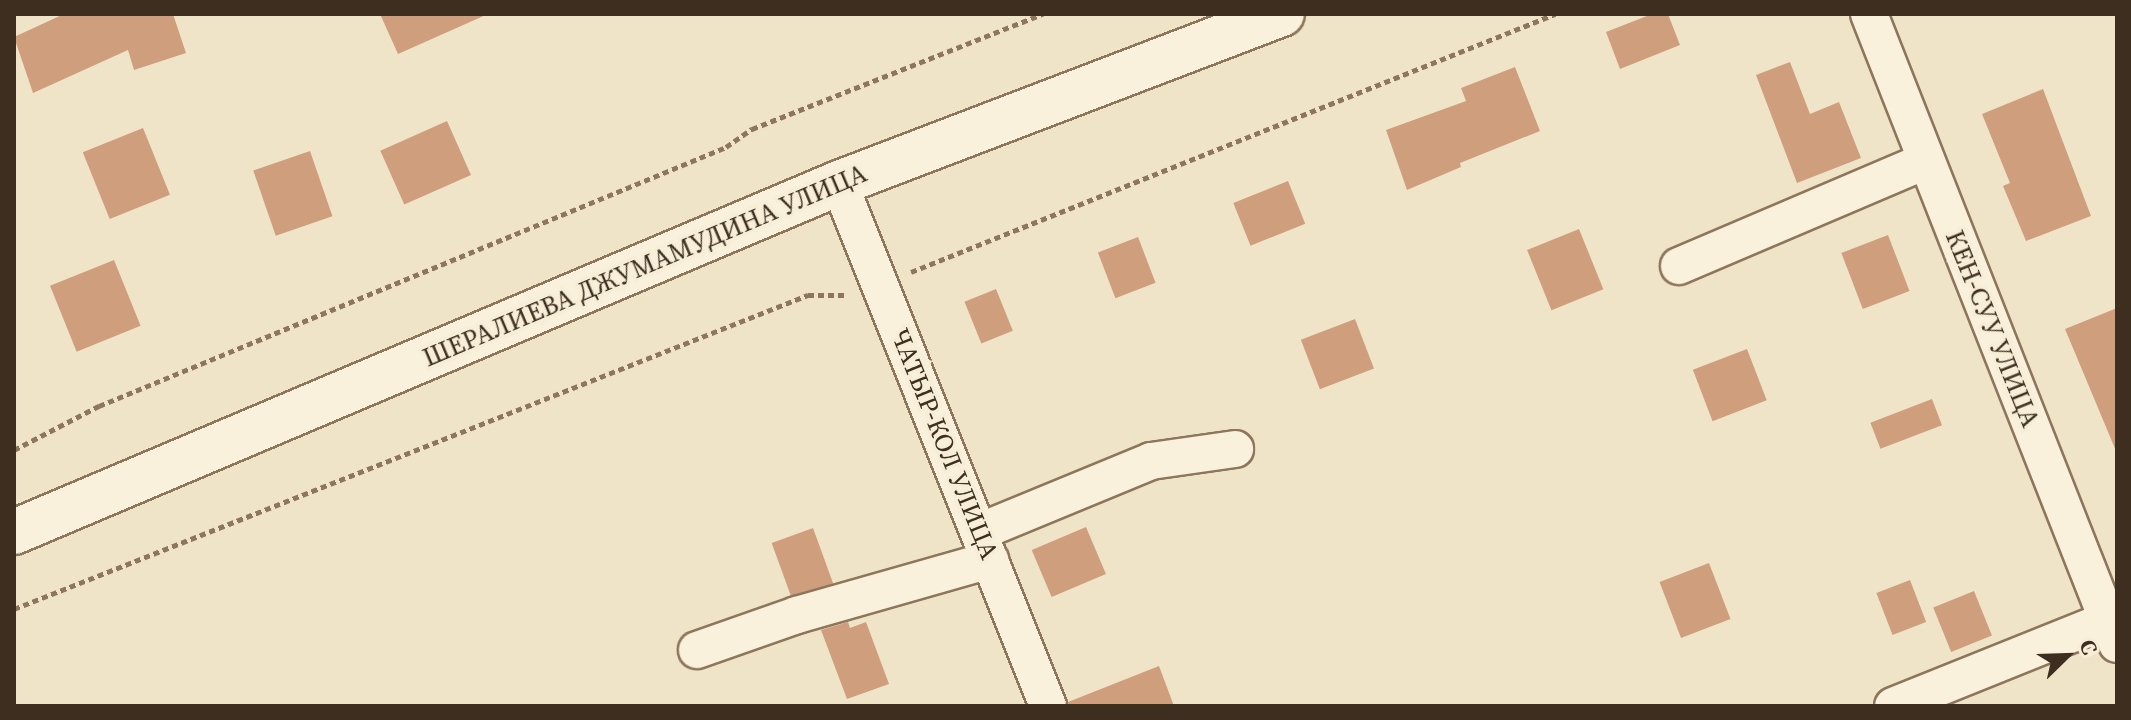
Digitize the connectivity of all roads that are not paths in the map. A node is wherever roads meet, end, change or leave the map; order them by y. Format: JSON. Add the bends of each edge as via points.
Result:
{"nodes":[{"id":1,"x":1282,"y":14,"type":"edge"},
{"id":2,"x":1869,"y":14,"type":"edge"},
{"id":3,"x":1925,"y":161,"type":"junction"},
{"id":4,"x":839,"y":183,"type":"junction"},
{"id":5,"x":1679,"y":266,"type":"dead end"},
{"id":6,"x":1235,"y":449,"type":"dead end"},
{"id":7,"x":14,"y":532,"type":"edge"},
{"id":8,"x":985,"y":546,"type":"junction"},
{"id":9,"x":2112,"y":632,"type":"edge"},
{"id":10,"x":697,"y":650,"type":"dead end"},
{"id":11,"x":1048,"y":706,"type":"edge"},
{"id":12,"x":1893,"y":706,"type":"edge"}],
"edges":[{"from":1,"to":4,"type":"street","name":"ШЕРАЛИЕВА ДЖУМАМУДИНА УЛИЦА"},
{"from":2,"to":3,"type":"street","name":"КЕН-СУУ УЛИЦА"},
{"from":3,"to":5,"type":"street"},
{"from":3,"to":9,"type":"street","name":"КЕН-СУУ УЛИЦА"},
{"from":4,"to":7,"type":"street","name":"ШЕРАЛИЕВА ДЖУМАМУДИНА УЛИЦА"},
{"from":4,"to":8,"type":"street","name":"ЧАТЫР-КОЛ УЛИЦА"},
{"from":6,"to":8,"type":"street","via":[[1151,461]]},
{"from":8,"to":10,"type":"street"},
{"from":8,"to":11,"type":"street","name":"ЧАТЫР-КОЛ УЛИЦА"},
{"from":9,"to":12,"type":"street"}]}
